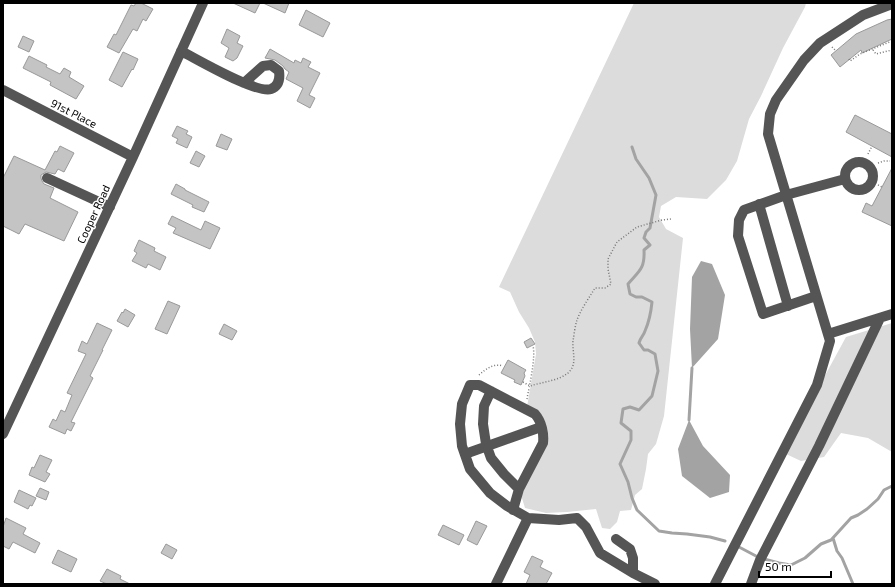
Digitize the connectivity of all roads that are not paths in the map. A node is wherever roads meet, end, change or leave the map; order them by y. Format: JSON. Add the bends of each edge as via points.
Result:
{"nodes":[{"id":1,"x":203,"y":3,"type":"edge"},
{"id":2,"x":892,"y":4,"type":"edge"},
{"id":3,"x":182,"y":51,"type":"junction"},
{"id":4,"x":244,"y":83,"type":"dead end"},
{"id":5,"x":3,"y":90,"type":"edge"},
{"id":6,"x":133,"y":157,"type":"junction"},
{"id":7,"x":47,"y":178,"type":"dead end"},
{"id":8,"x":845,"y":179,"type":"dead end"},
{"id":9,"x":786,"y":195,"type":"junction"},
{"id":10,"x":759,"y":204,"type":"junction"},
{"id":11,"x":110,"y":207,"type":"junction"},
{"id":12,"x":816,"y":296,"type":"junction"},
{"id":13,"x":788,"y":306,"type":"junction"},
{"id":14,"x":892,"y":314,"type":"edge"},
{"id":15,"x":880,"y":318,"type":"junction"},
{"id":16,"x":828,"y":334,"type":"junction"},
{"id":17,"x":491,"y":391,"type":"junction"},
{"id":18,"x":541,"y":427,"type":"junction"},
{"id":19,"x":3,"y":434,"type":"edge"},
{"id":20,"x":487,"y":446,"type":"junction"},
{"id":21,"x":464,"y":454,"type":"junction"},
{"id":22,"x":519,"y":489,"type":"junction"},
{"id":23,"x":513,"y":510,"type":"junction"},
{"id":24,"x":528,"y":518,"type":"junction"},
{"id":25,"x":616,"y":539,"type":"dead end"},
{"id":26,"x":633,"y":573,"type":"junction"},
{"id":27,"x":496,"y":584,"type":"edge"},
{"id":28,"x":655,"y":584,"type":"edge"},
{"id":29,"x":715,"y":584,"type":"edge"},
{"id":30,"x":751,"y":584,"type":"edge"}],
"edges":[{"from":1,"to":3,"type":"street","name":"Cooper Road"},
{"from":2,"to":9,"type":"street","via":[[863,15],[820,43],[804,60],[776,100],[770,114],[768,134]]},
{"from":3,"to":4,"type":"street"},
{"from":3,"to":6,"type":"street","name":"Cooper Road"},
{"from":5,"to":6,"type":"street","name":"91st Place"},
{"from":6,"to":11,"type":"street","name":"Cooper Road"},
{"from":7,"to":11,"type":"street"},
{"from":8,"to":9,"type":"street"},
{"from":9,"to":10,"type":"street"},
{"from":9,"to":12,"type":"street"},
{"from":10,"to":13,"type":"street"},
{"from":10,"to":13,"type":"street","via":[[744,210],[739,220],[738,236],[763,314]]},
{"from":11,"to":19,"type":"street","name":"Cooper Road"},
{"from":12,"to":13,"type":"street"},
{"from":12,"to":16,"type":"street"},
{"from":14,"to":15,"type":"street"},
{"from":15,"to":16,"type":"street"},
{"from":15,"to":30,"type":"street","via":[[819,446],[760,560]]},
{"from":16,"to":29,"type":"street","via":[[830,341],[817,385]]},
{"from":17,"to":18,"type":"street","via":[[535,414]]},
{"from":17,"to":20,"type":"street","via":[[484,406],[483,424]]},
{"from":17,"to":21,"type":"street","via":[[479,385],[470,385],[462,404],[460,424]]},
{"from":18,"to":20,"type":"street"},
{"from":18,"to":22,"type":"street","via":[[543,444]]},
{"from":20,"to":21,"type":"street"},
{"from":20,"to":22,"type":"street","via":[[491,458]]},
{"from":21,"to":23,"type":"street","via":[[470,469],[490,493]]},
{"from":22,"to":23,"type":"street"},
{"from":23,"to":24,"type":"street"},
{"from":24,"to":26,"type":"street","via":[[578,518],[600,553]]},
{"from":24,"to":27,"type":"street"},
{"from":25,"to":26,"type":"street","via":[[630,549]]},
{"from":26,"to":28,"type":"street"}]}
